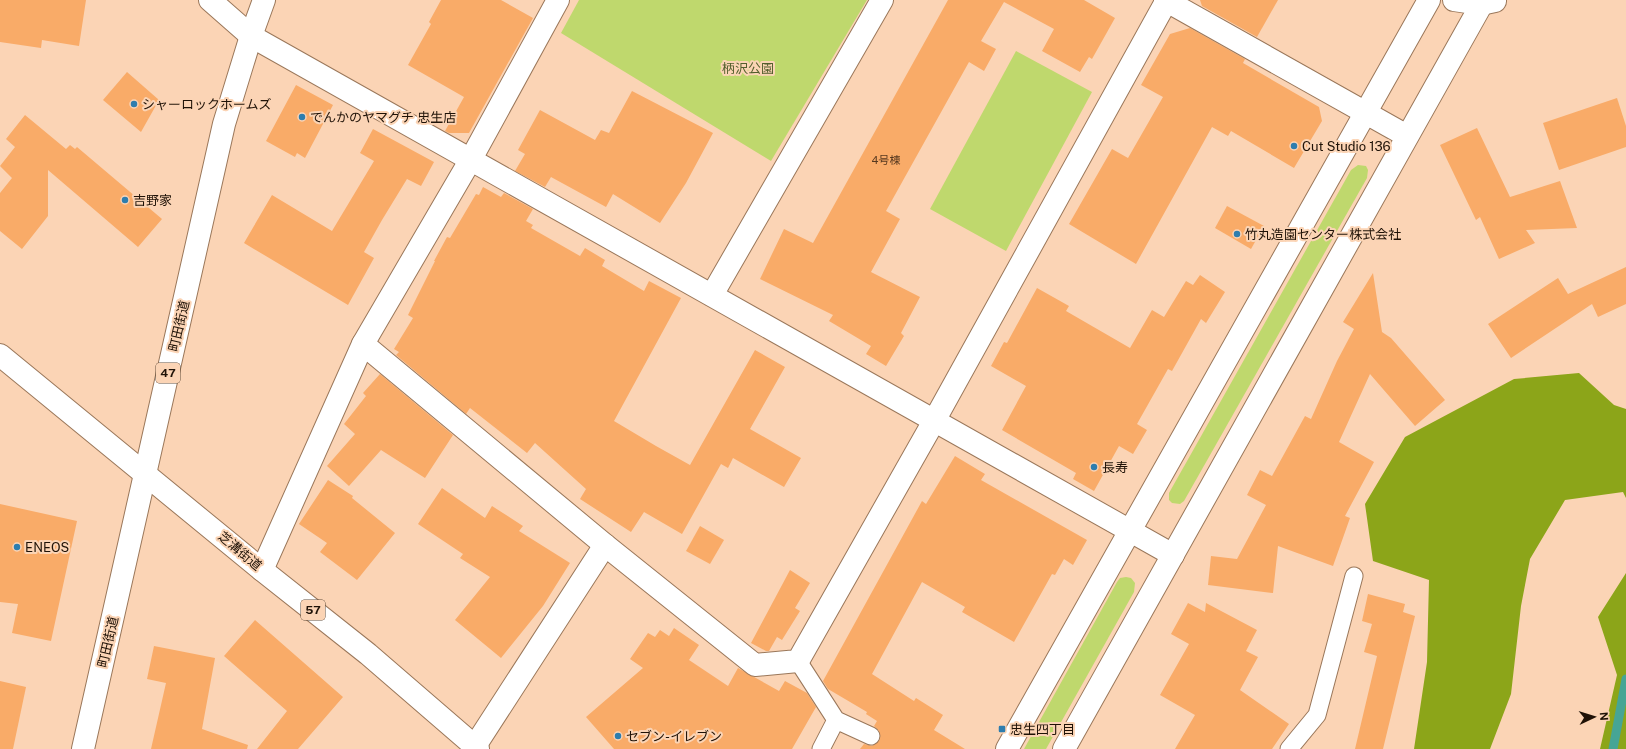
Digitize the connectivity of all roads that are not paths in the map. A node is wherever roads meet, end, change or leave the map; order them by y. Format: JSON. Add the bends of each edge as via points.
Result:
{"nodes":[{"id":1,"x":210,"y":0,"type":"edge"},
{"id":2,"x":264,"y":0,"type":"edge"},
{"id":3,"x":558,"y":0,"type":"edge"},
{"id":4,"x":882,"y":0,"type":"edge"},
{"id":5,"x":1166,"y":0,"type":"edge"},
{"id":6,"x":1429,"y":0,"type":"edge"},
{"id":7,"x":1454,"y":0,"type":"edge"},
{"id":8,"x":1487,"y":1,"type":"edge"},
{"id":9,"x":251,"y":36,"type":"junction"},
{"id":10,"x":1366,"y":113,"type":"junction"},
{"id":11,"x":1407,"y":136,"type":"junction"},
{"id":12,"x":470,"y":159,"type":"junction"},
{"id":13,"x":712,"y":295,"type":"junction"},
{"id":14,"x":363,"y":344,"type":"junction"},
{"id":15,"x":0,"y":355,"type":"edge"},
{"id":16,"x":934,"y":421,"type":"junction"},
{"id":17,"x":146,"y":474,"type":"junction"},
{"id":18,"x":1130,"y":531,"type":"junction"},
{"id":19,"x":605,"y":545,"type":"junction"},
{"id":20,"x":1173,"y":555,"type":"junction"},
{"id":21,"x":262,"y":570,"type":"junction"},
{"id":22,"x":1354,"y":576,"type":"dead end"},
{"id":23,"x":798,"y":661,"type":"junction"},
{"id":24,"x":836,"y":720,"type":"junction"},
{"id":25,"x":871,"y":736,"type":"dead end"},
{"id":26,"x":476,"y":748,"type":"edge"},
{"id":27,"x":84,"y":749,"type":"edge"},
{"id":28,"x":821,"y":749,"type":"edge"},
{"id":29,"x":1007,"y":749,"type":"edge"},
{"id":30,"x":1064,"y":749,"type":"edge"},
{"id":31,"x":1289,"y":749,"type":"edge"}],
"edges":[{"from":1,"to":9,"type":"street"},
{"from":2,"to":9,"type":"street","name":"町田街道","number":"47"},
{"from":3,"to":12,"type":"street"},
{"from":4,"to":13,"type":"street"},
{"from":5,"to":10,"type":"street"},
{"from":5,"to":16,"type":"street"},
{"from":6,"to":10,"type":"street"},
{"from":7,"to":8,"type":"street"},
{"from":8,"to":11,"type":"street"},
{"from":9,"to":12,"type":"street"},
{"from":9,"to":17,"type":"street","name":"町田街道","number":"47","via":[[224,124]]},
{"from":10,"to":11,"type":"street"},
{"from":10,"to":18,"type":"street"},
{"from":11,"to":20,"type":"street"},
{"from":12,"to":13,"type":"street"},
{"from":12,"to":14,"type":"street"},
{"from":13,"to":16,"type":"street"},
{"from":14,"to":19,"type":"street"},
{"from":14,"to":21,"type":"street"},
{"from":15,"to":17,"type":"street","name":"芝溝街道","number":"57"},
{"from":16,"to":18,"type":"street"},
{"from":16,"to":23,"type":"street"},
{"from":17,"to":21,"type":"street","name":"芝溝街道","number":"57"},
{"from":17,"to":27,"type":"street","name":"町田街道","number":"47"},
{"from":18,"to":20,"type":"street"},
{"from":18,"to":29,"type":"street"},
{"from":19,"to":23,"type":"street","via":[[755,665]]},
{"from":19,"to":26,"type":"street"},
{"from":20,"to":30,"type":"street"},
{"from":21,"to":26,"type":"street","name":"芝溝街道","number":"57","via":[[368,654]]},
{"from":22,"to":31,"type":"lane","via":[[1317,715]]},
{"from":23,"to":24,"type":"lane"},
{"from":24,"to":25,"type":"lane"},
{"from":24,"to":28,"type":"lane"}]}
